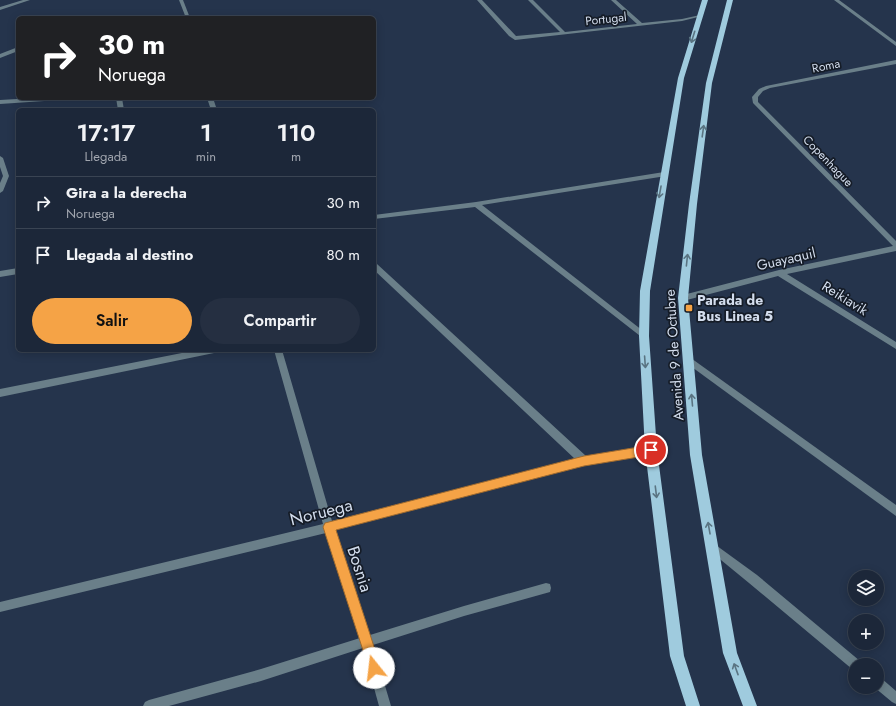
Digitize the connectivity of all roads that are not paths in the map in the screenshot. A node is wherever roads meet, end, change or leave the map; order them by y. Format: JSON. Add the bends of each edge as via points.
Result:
{"nodes":[{"id":1,"x":28,"y":0,"type":"edge"},
{"id":2,"x":181,"y":0,"type":"edge"},
{"id":3,"x":479,"y":0,"type":"edge"},
{"id":4,"x":530,"y":0,"type":"edge"},
{"id":5,"x":613,"y":0,"type":"edge"},
{"id":6,"x":705,"y":0,"type":"edge"},
{"id":7,"x":730,"y":0,"type":"edge"},
{"id":8,"x":836,"y":0,"type":"edge"},
{"id":9,"x":0,"y":9,"type":"edge"},
{"id":10,"x":187,"y":16,"type":"edge"},
{"id":11,"x":700,"y":16,"type":"junction"},
{"id":12,"x":641,"y":25,"type":"junction"},
{"id":13,"x":564,"y":33,"type":"junction"},
{"id":14,"x":896,"y":44,"type":"edge"},
{"id":15,"x":16,"y":50,"type":"edge"},
{"id":16,"x":0,"y":56,"type":"edge"},
{"id":17,"x":896,"y":62,"type":"edge"},
{"id":18,"x":761,"y":90,"type":"joint"},
{"id":19,"x":30,"y":100,"type":"edge"},
{"id":20,"x":0,"y":102,"type":"edge"},
{"id":21,"x":0,"y":158,"type":"edge"},
{"id":22,"x":664,"y":174,"type":"junction"},
{"id":23,"x":0,"y":192,"type":"edge"},
{"id":24,"x":476,"y":204,"type":"junction"},
{"id":25,"x":376,"y":217,"type":"edge"},
{"id":26,"x":896,"y":246,"type":"edge"},
{"id":27,"x":376,"y":268,"type":"edge"},
{"id":28,"x":16,"y":271,"type":"edge"},
{"id":29,"x":780,"y":273,"type":"junction"},
{"id":30,"x":0,"y":274,"type":"edge"},
{"id":31,"x":683,"y":298,"type":"junction"},
{"id":32,"x":644,"y":336,"type":"junction"},
{"id":33,"x":896,"y":346,"type":"edge"},
{"id":34,"x":204,"y":352,"type":"edge"},
{"id":35,"x":279,"y":352,"type":"edge"},
{"id":36,"x":688,"y":360,"type":"junction"},
{"id":37,"x":0,"y":393,"type":"edge"},
{"id":38,"x":651,"y":450,"type":"junction"},
{"id":39,"x":584,"y":461,"type":"junction"},
{"id":40,"x":896,"y":511,"type":"edge"},
{"id":41,"x":329,"y":527,"type":"junction"},
{"id":42,"x":713,"y":548,"type":"junction"},
{"id":43,"x":546,"y":588,"type":"dead end"},
{"id":44,"x":0,"y":607,"type":"edge"},
{"id":45,"x":367,"y":642,"type":"junction"},
{"id":46,"x":848,"y":658,"type":"edge"},
{"id":47,"x":884,"y":688,"type":"edge"},
{"id":48,"x":896,"y":698,"type":"edge"},
{"id":49,"x":149,"y":706,"type":"edge"},
{"id":50,"x":385,"y":706,"type":"edge"},
{"id":51,"x":693,"y":706,"type":"edge"},
{"id":52,"x":750,"y":706,"type":"edge"}],
"edges":[{"from":1,"to":9,"type":"street"},
{"from":2,"to":10,"type":"street"},
{"from":3,"to":13,"type":"street","name":"Portugal","via":[[515,38]]},
{"from":4,"to":13,"type":"street"},
{"from":5,"to":12,"type":"street"},
{"from":6,"to":11,"type":"main road","name":"Avenida 9 de Octubre"},
{"from":31,"to":7,"type":"main road","name":"Avenida 9 de Octubre","one_way":true,"via":[[709,83]]},
{"from":8,"to":14,"type":"street"},
{"from":11,"to":12,"type":"street","name":"Portugal"},
{"from":11,"to":22,"type":"main road","name":"Avenida 9 de Octubre","one_way":true,"via":[[681,78]]},
{"from":12,"to":13,"type":"street","name":"Portugal"},
{"from":15,"to":16,"type":"street"},
{"from":17,"to":18,"type":"street","name":"Roma"},
{"from":18,"to":26,"type":"street","name":"Copenhague","via":[[755,97],[755,102]]},
{"from":19,"to":20,"type":"street"},
{"from":21,"to":23,"type":"street","via":[[6,176]]},
{"from":22,"to":24,"type":"street"},
{"from":22,"to":32,"type":"main road","name":"Avenida 9 de Octubre","one_way":true,"via":[[645,291]]},
{"from":24,"to":25,"type":"street"},
{"from":24,"to":32,"type":"street"},
{"from":26,"to":29,"type":"street","name":"Guayaquil"},
{"from":27,"to":39,"type":"street"},
{"from":28,"to":30,"type":"street"},
{"from":29,"to":31,"type":"street","name":"Guayaquil"},
{"from":29,"to":33,"type":"street","name":"Reikiavik"},
{"from":31,"to":36,"type":"main road","name":"Avenida 9 de Octubre"},
{"from":32,"to":38,"type":"main road","name":"Avenida 9 de Octubre","one_way":true},
{"from":34,"to":37,"type":"street"},
{"from":35,"to":41,"type":"street","name":"Bosnia"},
{"from":36,"to":40,"type":"street"},
{"from":42,"to":36,"type":"main road","name":"Avenida 9 de Octubre","one_way":true,"via":[[696,455]]},
{"from":38,"to":39,"type":"street","name":"Noruega"},
{"from":38,"to":51,"type":"main road","name":"Avenida 9 de Octubre","one_way":true,"via":[[677,656]]},
{"from":39,"to":41,"type":"street","name":"Noruega"},
{"from":41,"to":44,"type":"street","name":"Noruega"},
{"from":41,"to":45,"type":"street","name":"Bosnia"},
{"from":42,"to":46,"type":"street"},
{"from":52,"to":42,"type":"main road","name":"Avenida 9 de Octubre","one_way":true,"via":[[730,653]]},
{"from":43,"to":45,"type":"street"},
{"from":45,"to":49,"type":"street"},
{"from":45,"to":50,"type":"street","name":"Bosnia"},
{"from":47,"to":48,"type":"street"}]}
